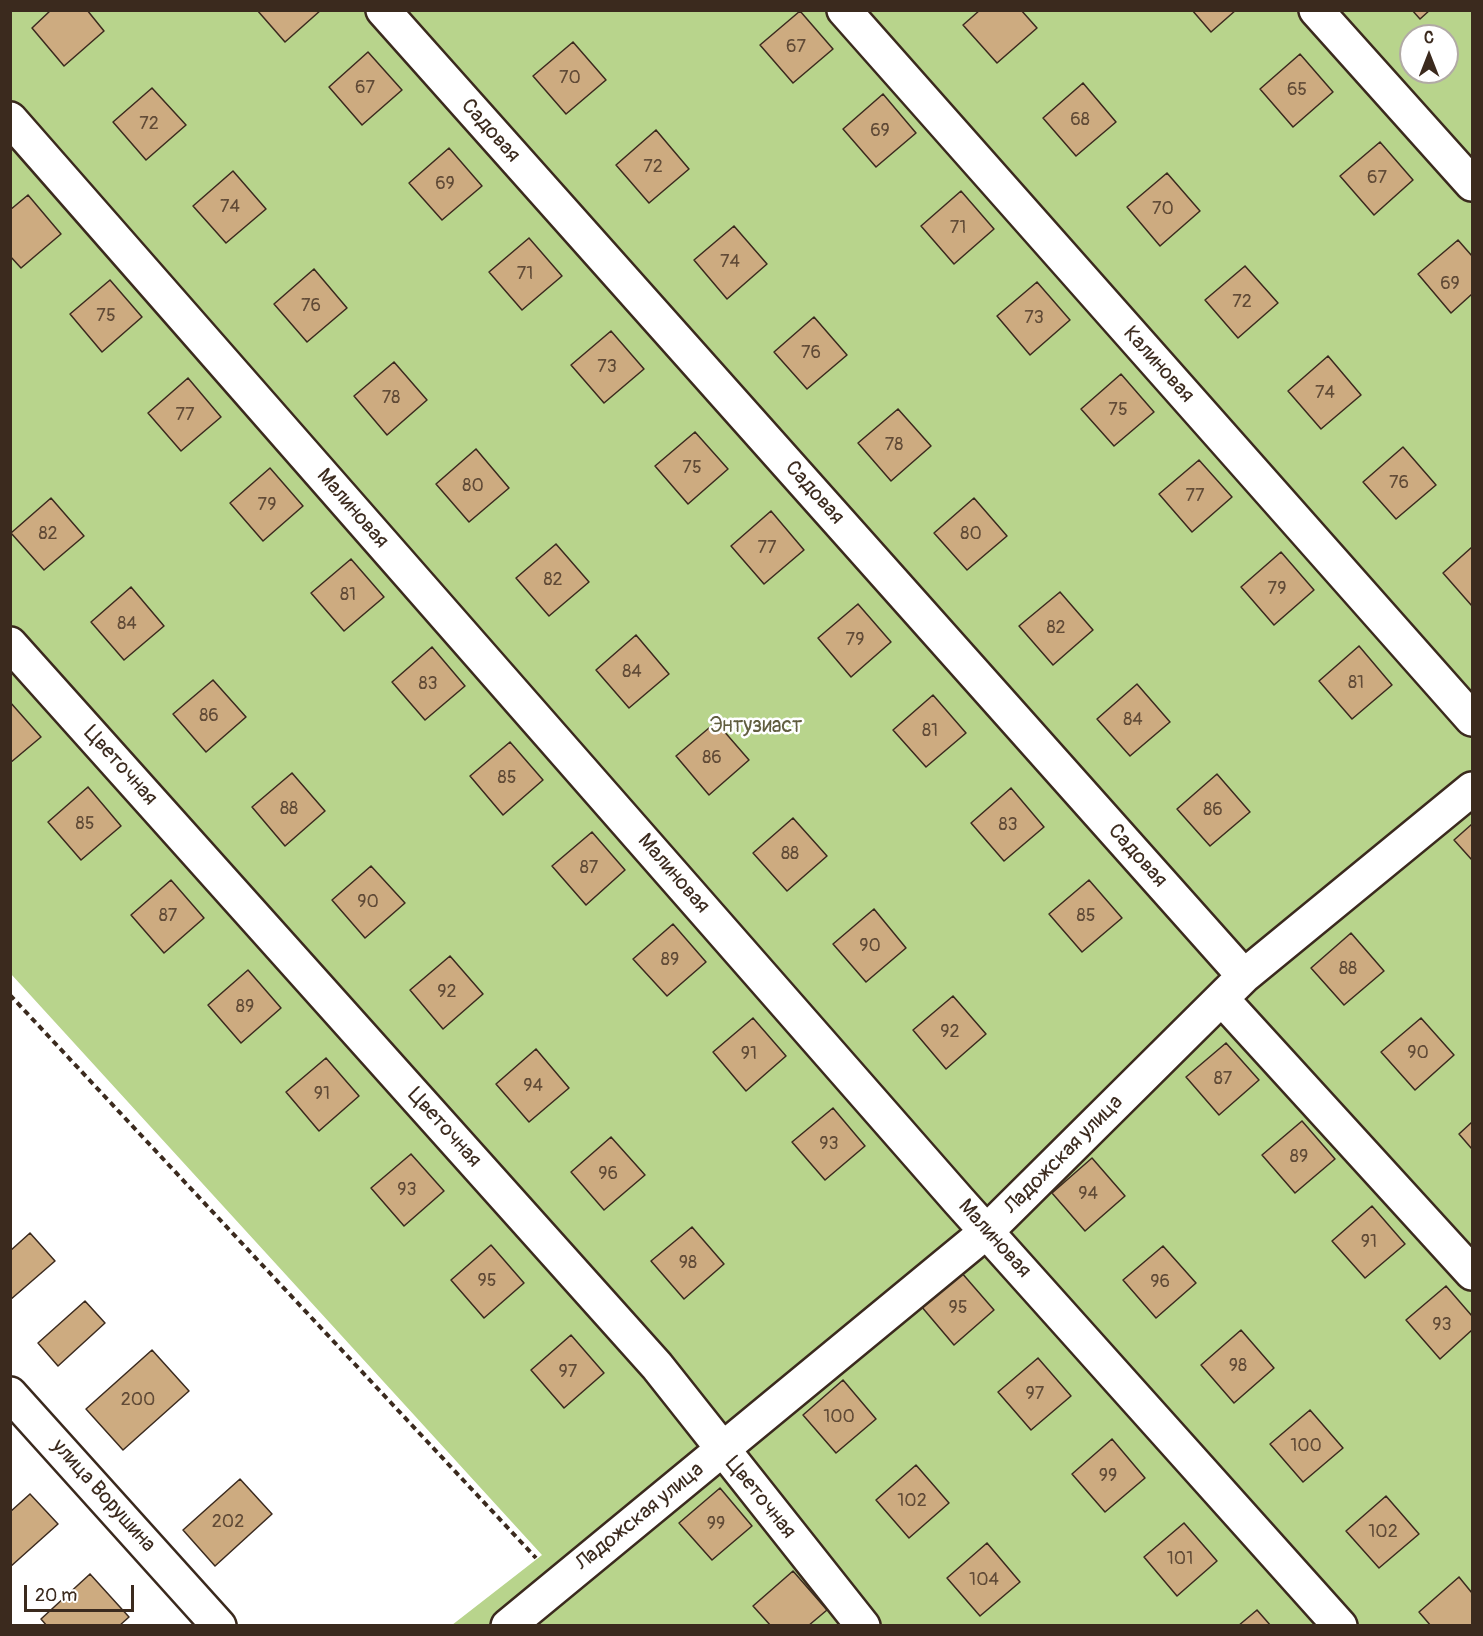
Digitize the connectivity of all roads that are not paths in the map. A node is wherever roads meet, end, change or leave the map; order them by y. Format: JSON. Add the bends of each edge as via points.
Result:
{"nodes":[{"id":1,"x":383,"y":10,"type":"edge"},
{"id":2,"x":844,"y":10,"type":"edge"},
{"id":3,"x":1316,"y":10,"type":"edge"},
{"id":4,"x":10,"y":119,"type":"edge"},
{"id":5,"x":1473,"y":184,"type":"edge"},
{"id":6,"x":10,"y":644,"type":"edge"},
{"id":7,"x":1473,"y":719,"type":"edge"},
{"id":8,"x":1473,"y":789,"type":"edge"},
{"id":9,"x":1244,"y":976,"type":"junction"},
{"id":10,"x":1222,"y":999,"type":"junction"},
{"id":11,"x":986,"y":1232,"type":"junction"},
{"id":12,"x":1473,"y":1273,"type":"edge"},
{"id":13,"x":10,"y":1394,"type":"edge"},
{"id":14,"x":721,"y":1450,"type":"junction"},
{"id":15,"x":219,"y":1626,"type":"edge"},
{"id":16,"x":508,"y":1626,"type":"edge"},
{"id":17,"x":863,"y":1626,"type":"edge"},
{"id":18,"x":1340,"y":1626,"type":"edge"}],
"edges":[{"from":1,"to":9,"type":"street","name":"Садовая"},
{"from":2,"to":7,"type":"street","name":"Калиновая"},
{"from":3,"to":5,"type":"street"},
{"from":4,"to":11,"type":"street","name":"Малиновая"},
{"from":6,"to":14,"type":"street","name":"Цветочная","via":[[657,1366]]},
{"from":8,"to":9,"type":"street","name":"Ладожская улица"},
{"from":9,"to":10,"type":"street","name":"Ладожская улица"},
{"from":10,"to":11,"type":"street","name":"Ладожская улица"},
{"from":10,"to":12,"type":"street"},
{"from":11,"to":14,"type":"street","name":"Ладожская улица"},
{"from":11,"to":18,"type":"street","name":"Малиновая"},
{"from":13,"to":15,"type":"street","name":"улица Ворушина"},
{"from":14,"to":16,"type":"street","name":"Ладожская улица"},
{"from":14,"to":17,"type":"street","name":"Цветочная"}]}
